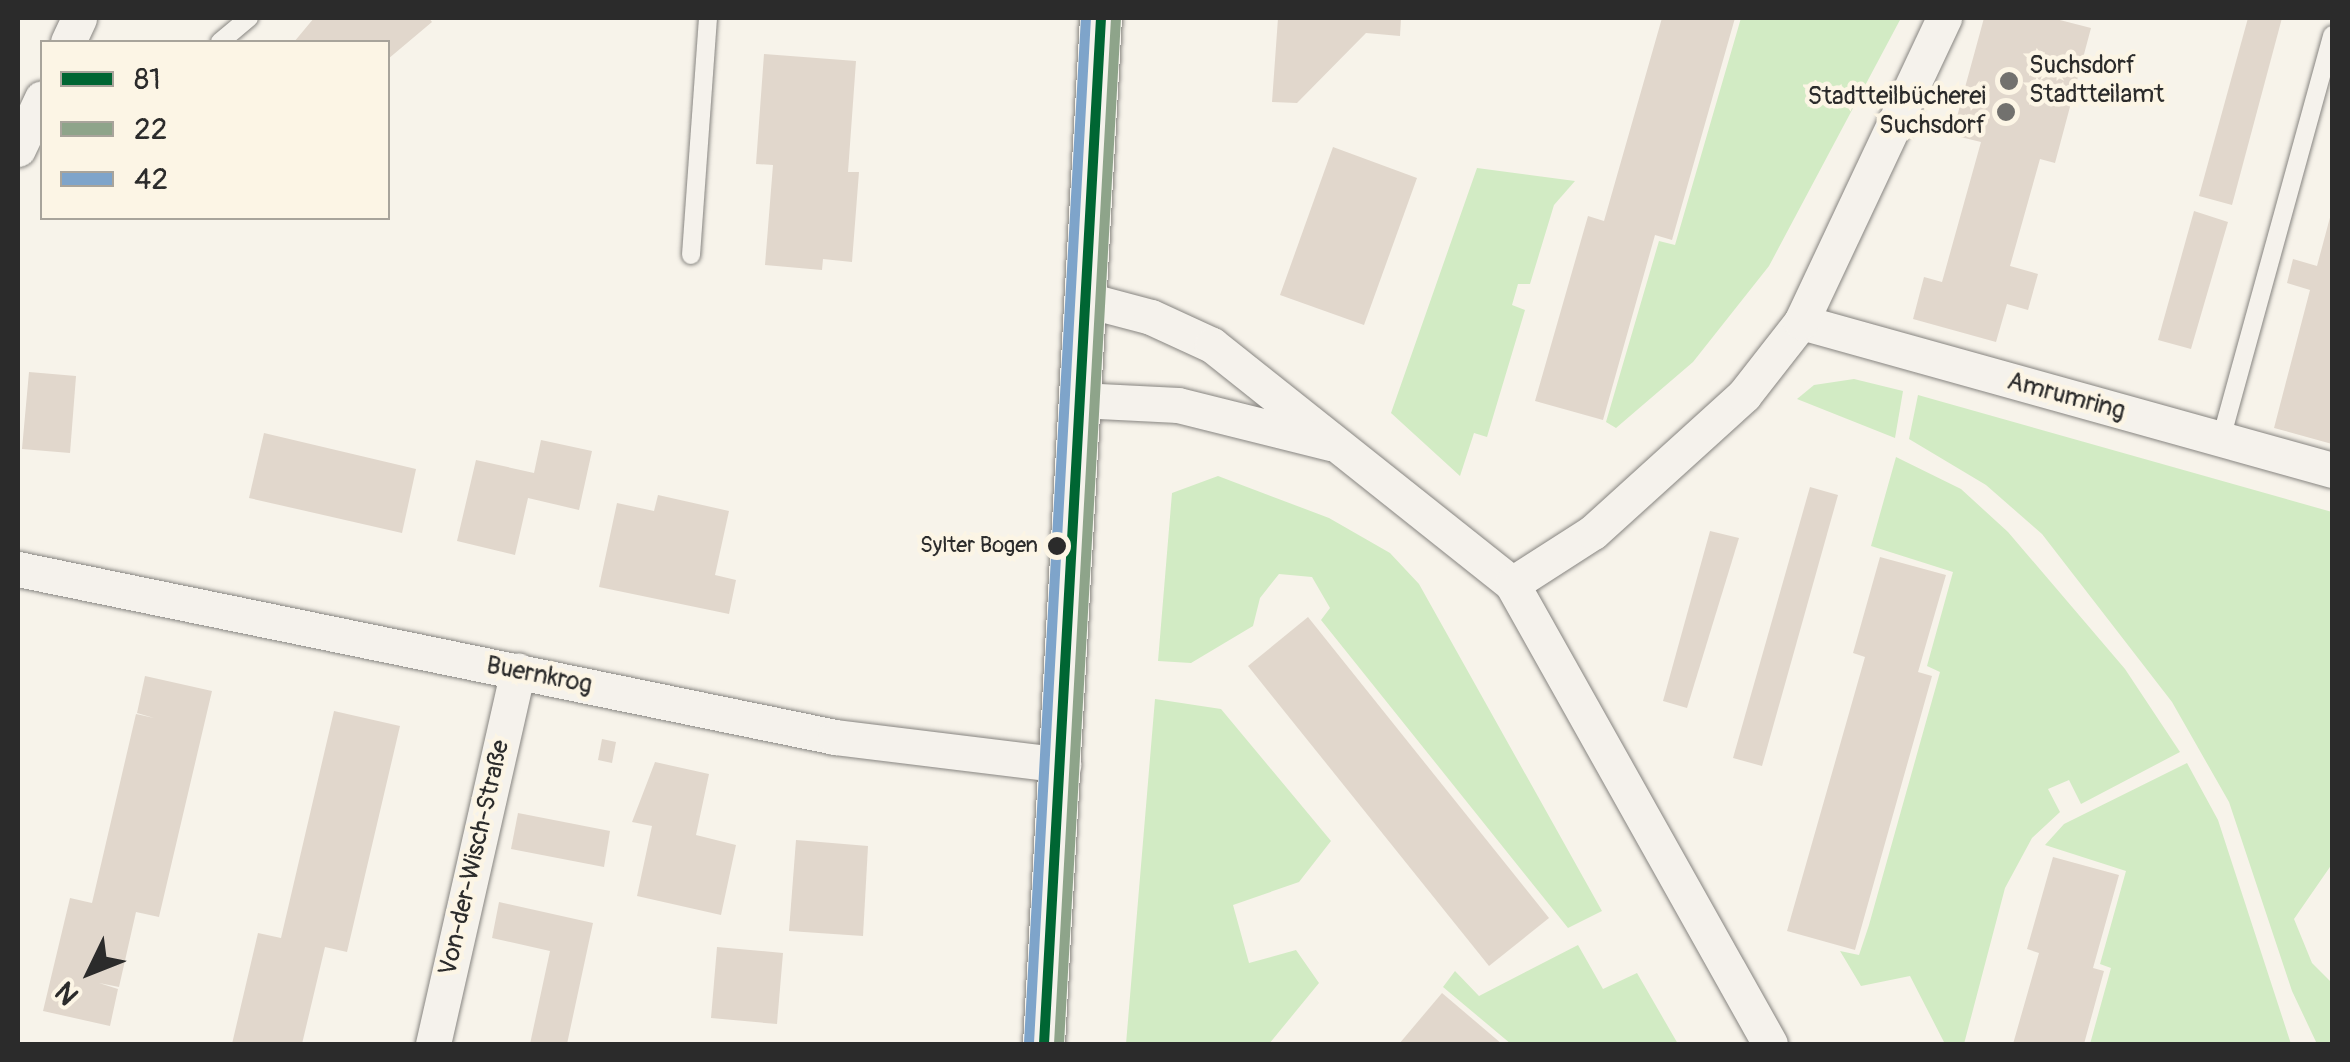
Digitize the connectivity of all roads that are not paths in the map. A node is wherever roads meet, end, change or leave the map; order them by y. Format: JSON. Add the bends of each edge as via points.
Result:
{"nodes":[{"id":1,"x":249,"y":18,"type":"edge"},
{"id":2,"x":708,"y":18,"type":"edge"},
{"id":3,"x":1101,"y":18,"type":"edge"},
{"id":4,"x":1944,"y":18,"type":"edge"},
{"id":5,"x":2332,"y":35,"type":"edge"},
{"id":6,"x":222,"y":40,"type":"edge"},
{"id":7,"x":691,"y":255,"type":"dead end"},
{"id":8,"x":1083,"y":299,"type":"junction"},
{"id":9,"x":1801,"y":322,"type":"junction"},
{"id":10,"x":1079,"y":400,"type":"junction"},
{"id":11,"x":2221,"y":440,"type":"junction"},
{"id":12,"x":1331,"y":443,"type":"junction"},
{"id":13,"x":2332,"y":470,"type":"edge"},
{"id":14,"x":18,"y":569,"type":"edge"},
{"id":15,"x":1512,"y":584,"type":"junction"},
{"id":16,"x":518,"y":671,"type":"junction"},
{"id":17,"x":1063,"y":765,"type":"junction"},
{"id":18,"x":433,"y":1044,"type":"edge"},
{"id":19,"x":1044,"y":1044,"type":"edge"},
{"id":20,"x":1770,"y":1044,"type":"edge"}],
"edges":[{"from":1,"to":6,"type":"lane"},
{"from":2,"to":7,"type":"lane"},
{"from":3,"to":8,"type":"street"},
{"from":4,"to":9,"type":"street"},
{"from":5,"to":11,"type":"lane"},
{"from":8,"to":10,"type":"street"},
{"from":8,"to":12,"type":"street","via":[[1151,317],[1212,346]]},
{"from":9,"to":11,"type":"street","name":"Amrumring"},
{"from":9,"to":15,"type":"street","via":[[1744,394],[1594,532]]},
{"from":10,"to":12,"type":"street","via":[[1178,405]]},
{"from":10,"to":17,"type":"street"},
{"from":11,"to":13,"type":"street","name":"Amrumring"},
{"from":12,"to":15,"type":"street"},
{"from":14,"to":16,"type":"street","name":"Buernkrog"},
{"from":15,"to":20,"type":"street"},
{"from":16,"to":17,"type":"street","name":"Buernkrog","via":[[835,737]]},
{"from":16,"to":18,"type":"street","name":"Von-der-Wisch-Straße"},
{"from":17,"to":19,"type":"street"}]}
